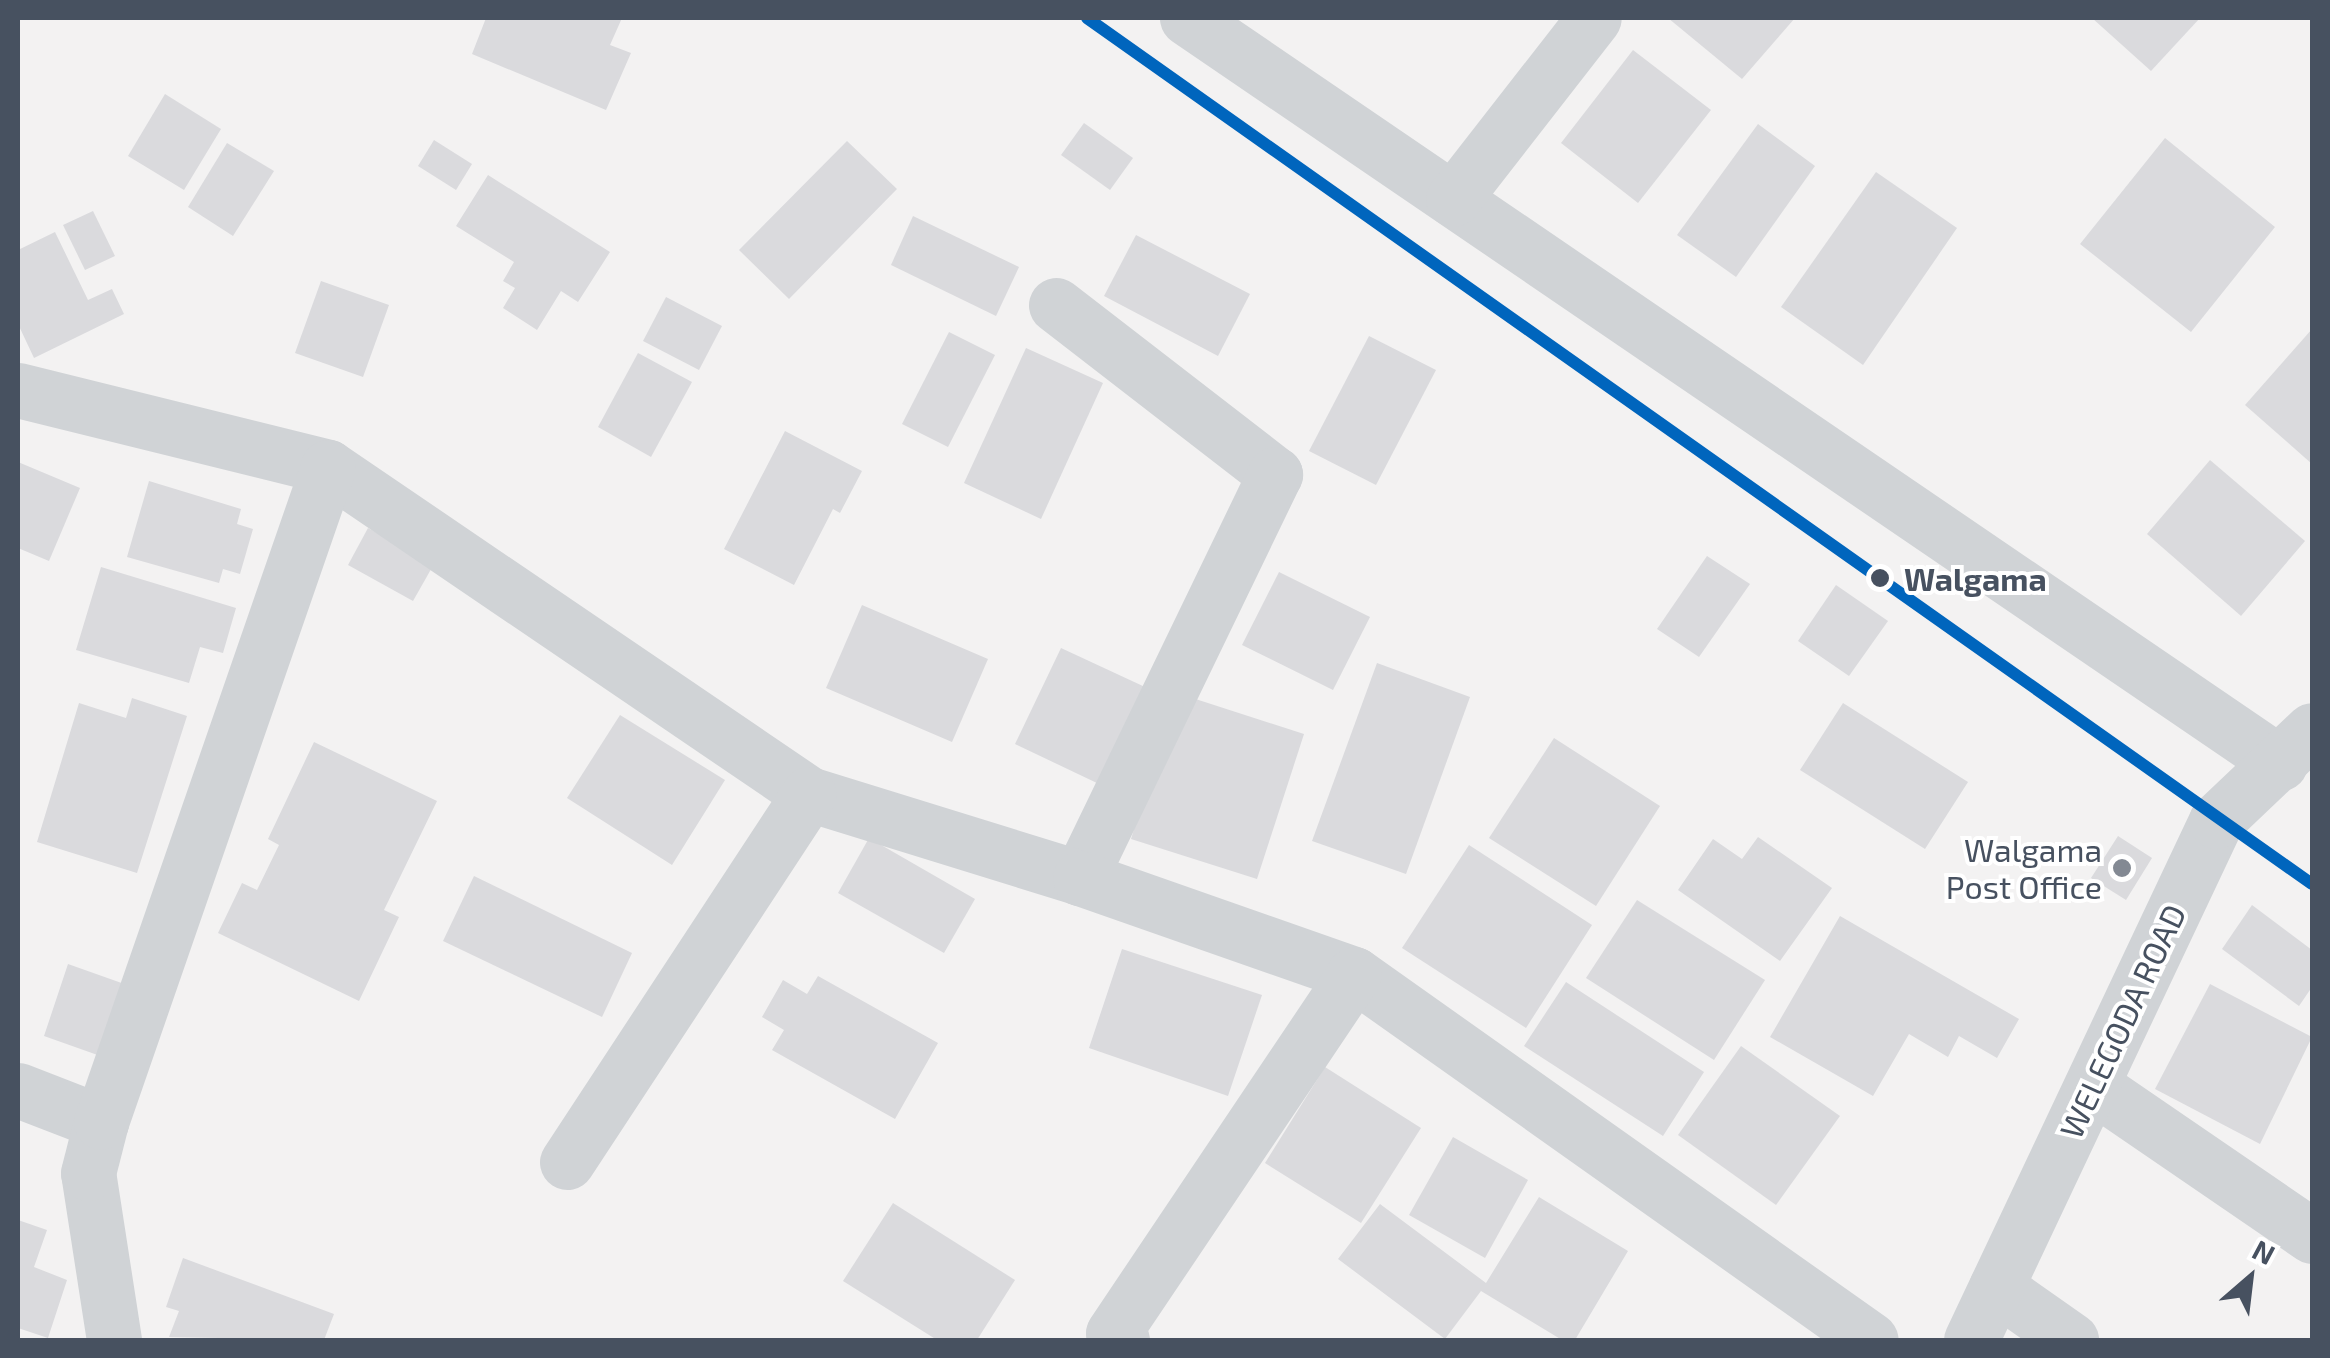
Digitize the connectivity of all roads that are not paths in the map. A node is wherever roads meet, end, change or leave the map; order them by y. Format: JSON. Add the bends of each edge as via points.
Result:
{"nodes":[{"id":1,"x":1187,"y":18,"type":"edge"},
{"id":2,"x":1594,"y":18,"type":"edge"},
{"id":3,"x":1453,"y":199,"type":"junction"},
{"id":4,"x":1056,"y":305,"type":"dead end"},
{"id":5,"x":18,"y":390,"type":"edge"},
{"id":6,"x":328,"y":467,"type":"junction"},
{"id":7,"x":2296,"y":746,"type":"edge"},
{"id":8,"x":809,"y":794,"type":"junction"},
{"id":9,"x":1080,"y":878,"type":"junction"},
{"id":10,"x":1354,"y":974,"type":"junction"},
{"id":11,"x":2093,"y":1086,"type":"junction"},
{"id":12,"x":18,"y":1090,"type":"edge"},
{"id":13,"x":101,"y":1122,"type":"junction"},
{"id":14,"x":567,"y":1162,"type":"dead end"},
{"id":15,"x":2312,"y":1236,"type":"edge"},
{"id":16,"x":1996,"y":1287,"type":"junction"},
{"id":17,"x":114,"y":1340,"type":"edge"},
{"id":18,"x":1122,"y":1340,"type":"edge"},
{"id":19,"x":1871,"y":1340,"type":"edge"},
{"id":20,"x":1971,"y":1340,"type":"edge"},
{"id":21,"x":2071,"y":1340,"type":"edge"}],
"edges":[{"from":1,"to":3,"type":"street"},
{"from":2,"to":3,"type":"street"},
{"from":3,"to":7,"type":"street"},
{"from":4,"to":9,"type":"street","via":[[1276,474]]},
{"from":5,"to":6,"type":"street"},
{"from":6,"to":8,"type":"street"},
{"from":6,"to":13,"type":"street"},
{"from":7,"to":11,"type":"street","name":"WELEGODA ROAD","via":[[2216,820]]},
{"from":8,"to":9,"type":"street"},
{"from":8,"to":14,"type":"street"},
{"from":9,"to":10,"type":"street"},
{"from":10,"to":18,"type":"street","via":[[1113,1334]]},
{"from":10,"to":19,"type":"street"},
{"from":11,"to":15,"type":"street"},
{"from":11,"to":16,"type":"street","name":"WELEGODA ROAD"},
{"from":12,"to":13,"type":"street"},
{"from":13,"to":17,"type":"street","via":[[88,1174]]},
{"from":16,"to":20,"type":"street","name":"WELEGODA ROAD"},
{"from":16,"to":21,"type":"street"}]}
